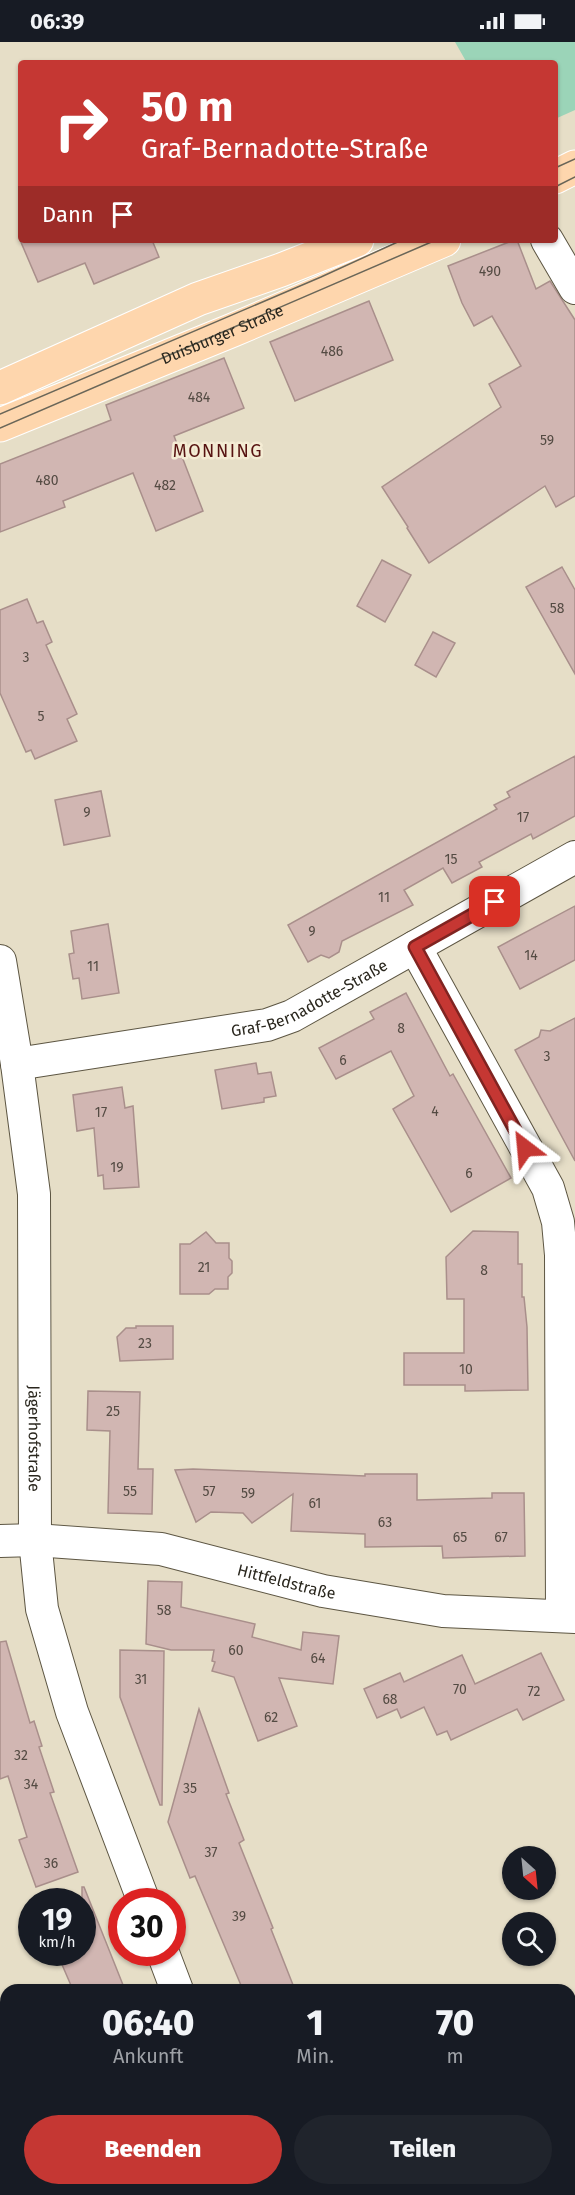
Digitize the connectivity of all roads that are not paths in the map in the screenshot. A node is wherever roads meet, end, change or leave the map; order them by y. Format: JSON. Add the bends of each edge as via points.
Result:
{"nodes":[{"id":1,"x":575,"y":167,"type":"edge"},
{"id":2,"x":558,"y":176,"type":"edge"},
{"id":3,"x":349,"y":243,"type":"edge"},
{"id":4,"x":437,"y":243,"type":"edge"},
{"id":5,"x":550,"y":243,"type":"edge"},
{"id":6,"x":575,"y":288,"type":"edge"},
{"id":7,"x":2,"y":383,"type":"edge"},
{"id":8,"x":9,"y":422,"type":"edge"},
{"id":9,"x":575,"y":857,"type":"edge"},
{"id":10,"x":415,"y":947,"type":"junction"},
{"id":11,"x":0,"y":961,"type":"edge"},
{"id":12,"x":17,"y":1064,"type":"junction"},
{"id":13,"x":35,"y":1540,"type":"junction"},
{"id":14,"x":0,"y":1541,"type":"edge"},
{"id":15,"x":569,"y":1617,"type":"edge"},
{"id":16,"x":139,"y":1888,"type":"edge"},
{"id":17,"x":168,"y":1966,"type":"edge"},
{"id":18,"x":175,"y":1984,"type":"edge"}],
"edges":[{"from":1,"to":2,"type":"main road"},
{"from":3,"to":7,"type":"main road","via":[[198,299]]},
{"from":4,"to":8,"type":"main road","name":"Duisburger Straße"},
{"from":5,"to":6,"type":"street"},
{"from":7,"to":8,"type":"street"},
{"from":9,"to":10,"type":"street","name":"Graf-Bernadotte-Straße"},
{"from":10,"to":12,"type":"street","name":"Graf-Bernadotte-Straße","via":[[292,1016],[267,1025]]},
{"from":10,"to":15,"type":"street","via":[[548,1188],[558,1222]]},
{"from":11,"to":12,"type":"street","name":"Jägerhofstraße"},
{"from":12,"to":13,"type":"street","name":"Jägerhofstraße","via":[[34,1194]]},
{"from":13,"to":14,"type":"street","name":"Hittfeldstraße"},
{"from":13,"to":15,"type":"street","name":"Hittfeldstraße","via":[[161,1549],[323,1591],[443,1611]]},
{"from":13,"to":16,"type":"street","name":"Jägerhofstraße","via":[[42,1610],[72,1712]]},
{"from":17,"to":18,"type":"street"}]}
